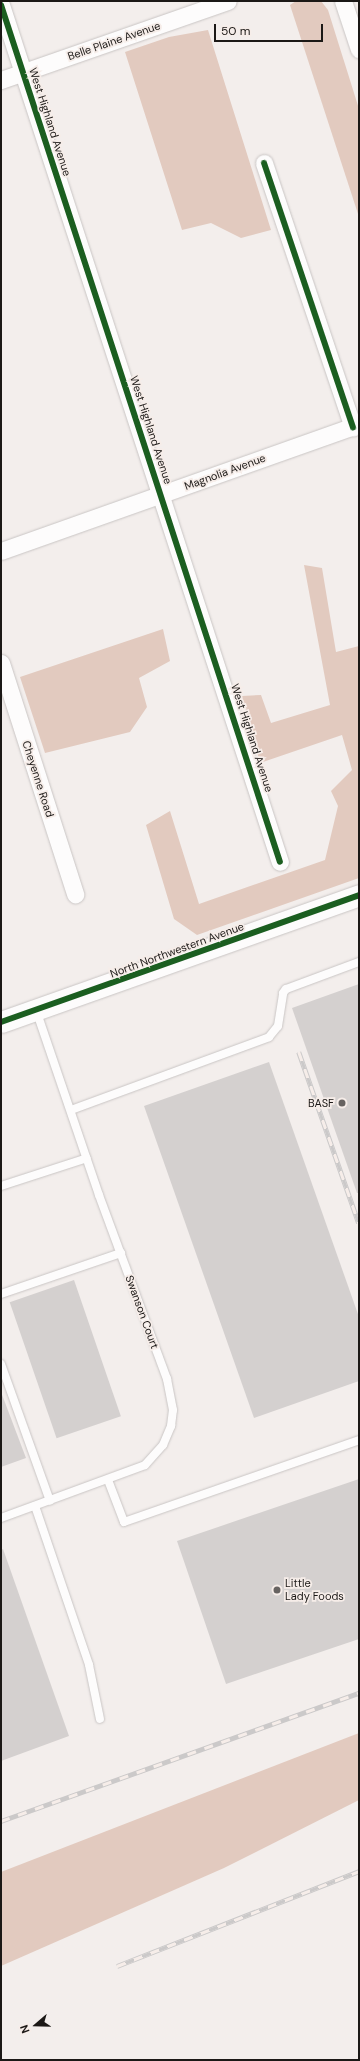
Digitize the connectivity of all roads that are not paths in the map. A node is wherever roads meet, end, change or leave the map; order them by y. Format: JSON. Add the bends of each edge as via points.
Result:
{"nodes":[{"id":1,"x":228,"y":1,"type":"edge"},
{"id":2,"x":343,"y":1,"type":"edge"},
{"id":3,"x":1,"y":5,"type":"edge"},
{"id":4,"x":359,"y":50,"type":"edge"},
{"id":5,"x":23,"y":72,"type":"junction"},
{"id":6,"x":1,"y":80,"type":"edge"},
{"id":7,"x":264,"y":163,"type":"dead end"},
{"id":8,"x":356,"y":426,"type":"edge"},
{"id":9,"x":162,"y":494,"type":"junction"},
{"id":10,"x":1,"y":551,"type":"edge"},
{"id":11,"x":1,"y":664,"type":"edge"},
{"id":12,"x":280,"y":862,"type":"dead end"},
{"id":13,"x":75,"y":894,"type":"dead end"},
{"id":14,"x":359,"y":895,"type":"edge"},
{"id":15,"x":359,"y":962,"type":"edge"},
{"id":16,"x":36,"y":1010,"type":"junction"},
{"id":17,"x":1,"y":1022,"type":"edge"},
{"id":18,"x":71,"y":1110,"type":"junction"},
{"id":19,"x":87,"y":1158,"type":"junction"},
{"id":20,"x":1,"y":1186,"type":"edge"},
{"id":21,"x":121,"y":1253,"type":"junction"},
{"id":22,"x":1,"y":1294,"type":"edge"},
{"id":23,"x":1,"y":1364,"type":"edge"},
{"id":24,"x":359,"y":1440,"type":"edge"},
{"id":25,"x":108,"y":1480,"type":"junction"},
{"id":26,"x":50,"y":1500,"type":"junction"},
{"id":27,"x":35,"y":1506,"type":"junction"},
{"id":28,"x":1,"y":1518,"type":"edge"},
{"id":29,"x":100,"y":1719,"type":"dead end"}],
"edges":[{"from":1,"to":5,"type":"street","name":"Belle Plaine Avenue"},
{"from":2,"to":4,"type":"street"},
{"from":3,"to":5,"type":"street","name":"West Highland Avenue"},
{"from":5,"to":6,"type":"street","name":"Belle Plaine Avenue"},
{"from":5,"to":9,"type":"street","name":"West Highland Avenue"},
{"from":7,"to":8,"type":"street"},
{"from":8,"to":9,"type":"street","name":"Magnolia Avenue"},
{"from":9,"to":10,"type":"street","name":"Magnolia Avenue"},
{"from":9,"to":12,"type":"street","name":"West Highland Avenue"},
{"from":11,"to":13,"type":"street","name":"Cheyenne Road"},
{"from":14,"to":16,"type":"street","name":"North Northwestern Avenue"},
{"from":15,"to":18,"type":"lane","via":[[286,989],[283,993],[278,1026],[268,1037]]},
{"from":16,"to":17,"type":"street","name":"North Northwestern Avenue"},
{"from":16,"to":18,"type":"lane","name":"Swanson Court"},
{"from":18,"to":19,"type":"lane","name":"Swanson Court"},
{"from":19,"to":20,"type":"lane"},
{"from":19,"to":21,"type":"lane","name":"Swanson Court"},
{"from":21,"to":22,"type":"lane"},
{"from":21,"to":25,"type":"lane","name":"Swanson Court","via":[[167,1379],[173,1410],[171,1426],[156,1454],[135,1470]]},
{"from":23,"to":26,"type":"lane"},
{"from":24,"to":25,"type":"lane","via":[[124,1522]]},
{"from":25,"to":26,"type":"lane","name":"Swanson Court"},
{"from":26,"to":27,"type":"lane","name":"Swanson Court"},
{"from":27,"to":28,"type":"lane","name":"Swanson Court"},
{"from":27,"to":29,"type":"lane","via":[[89,1665]]}]}
